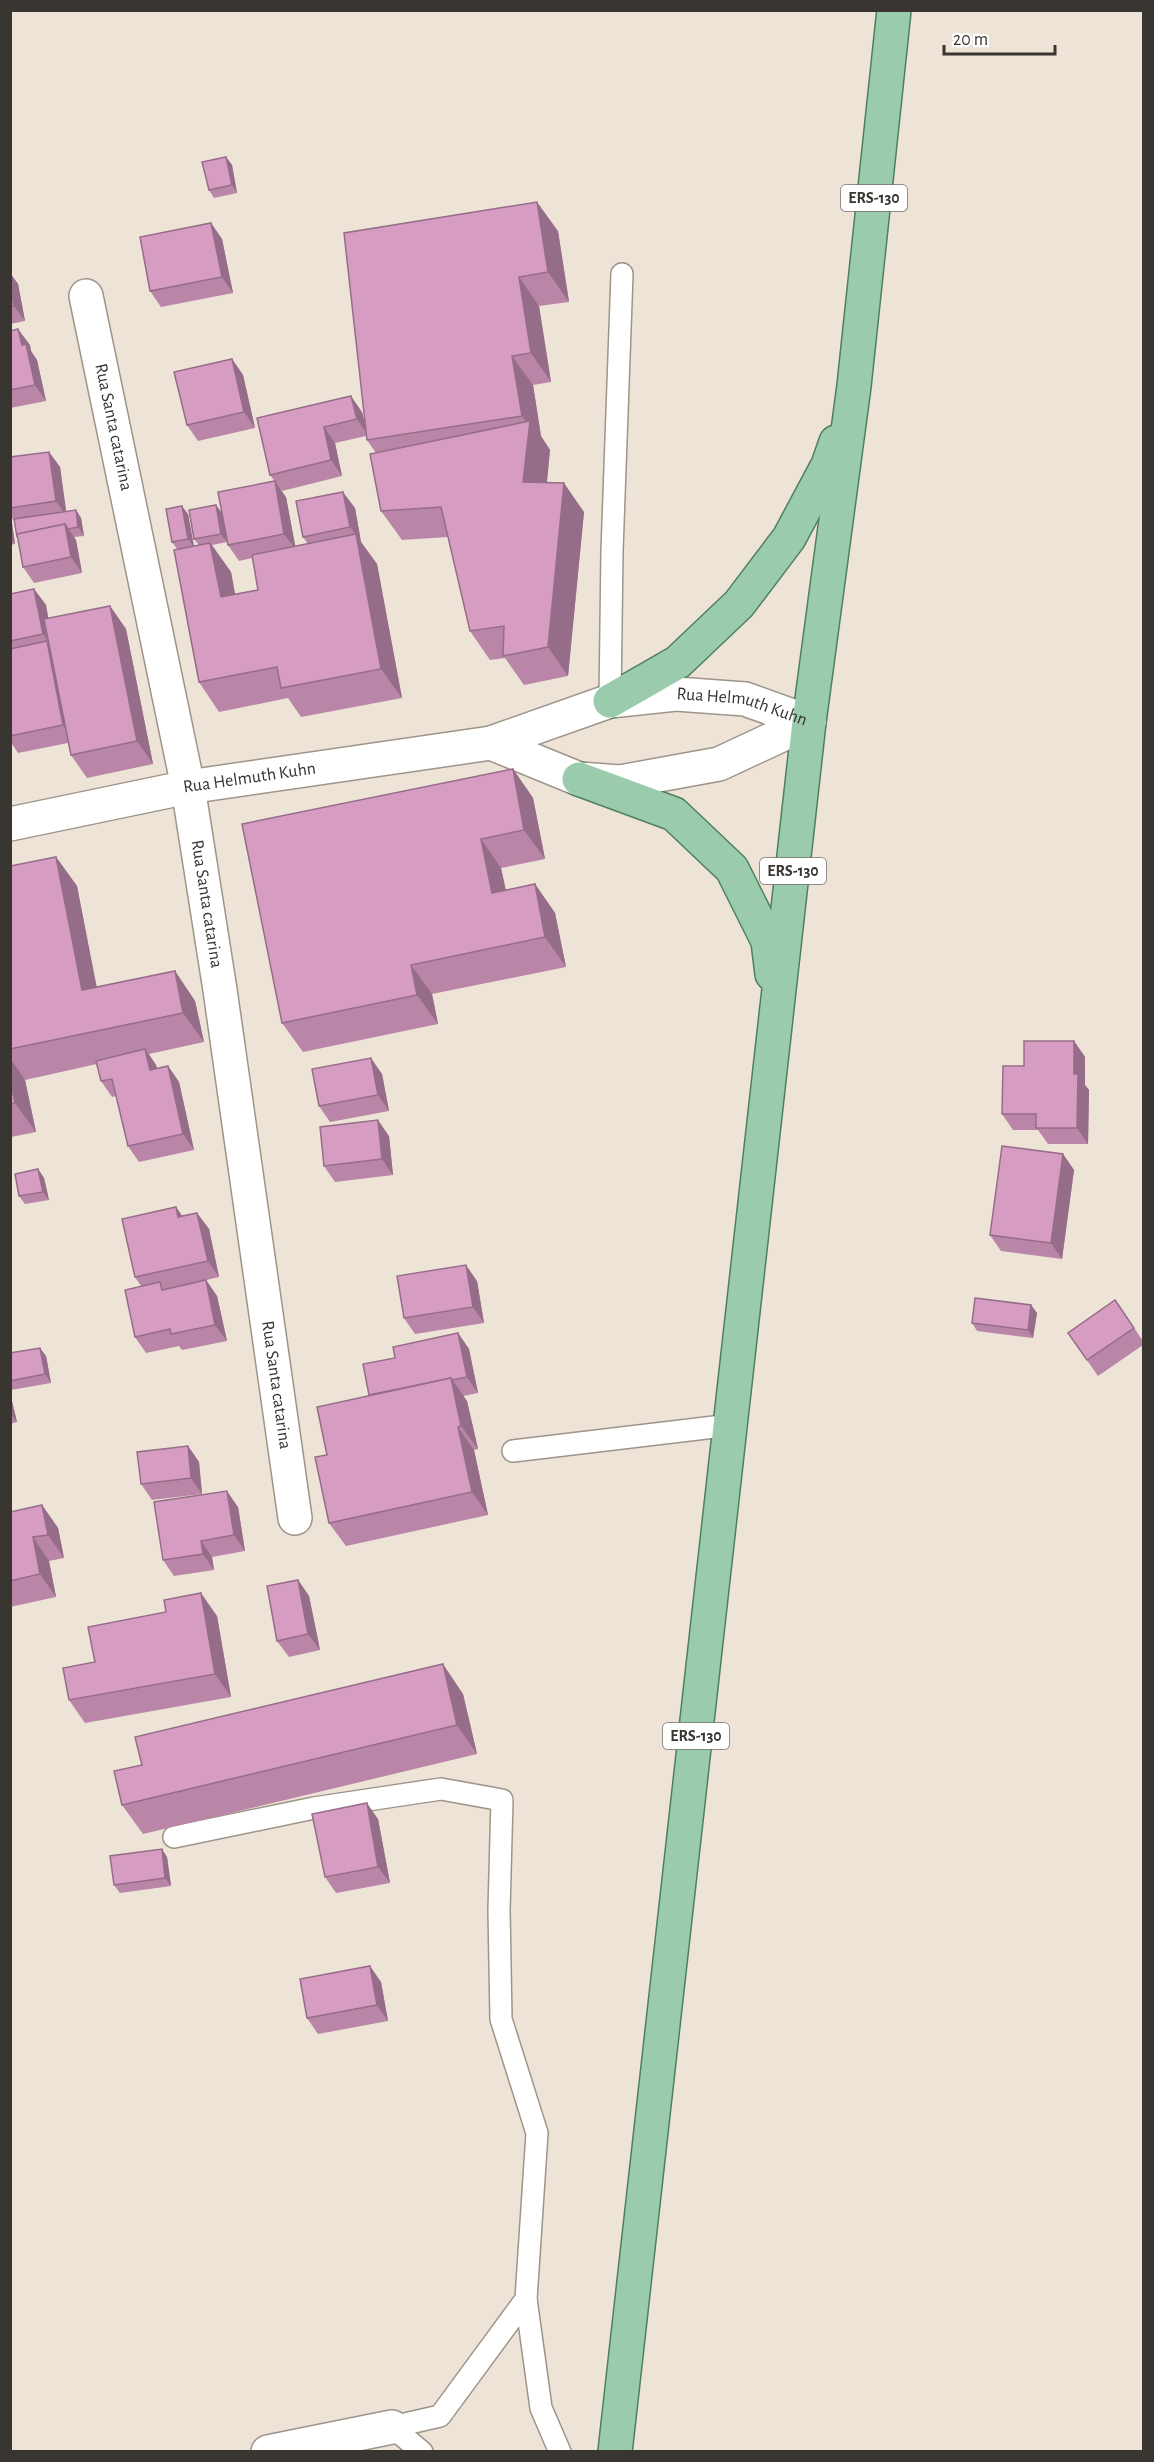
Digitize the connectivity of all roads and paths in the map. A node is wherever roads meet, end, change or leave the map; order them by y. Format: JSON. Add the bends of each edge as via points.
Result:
{"nodes":[{"id":1,"x":894,"y":10,"type":"edge"},
{"id":2,"x":622,"y":274,"type":"dead end"},
{"id":3,"x":86,"y":296,"type":"dead end"},
{"id":4,"x":854,"y":386,"type":"junction"},
{"id":5,"x":610,"y":700,"type":"junction"},
{"id":6,"x":809,"y":722,"type":"junction"},
{"id":7,"x":491,"y":743,"type":"junction"},
{"id":8,"x":579,"y":779,"type":"junction"},
{"id":9,"x":188,"y":787,"type":"junction"},
{"id":10,"x":10,"y":824,"type":"edge"},
{"id":11,"x":777,"y":1021,"type":"junction"},
{"id":12,"x":731,"y":1425,"type":"junction"},
{"id":13,"x":513,"y":1452,"type":"dead end"},
{"id":14,"x":295,"y":1518,"type":"dead end"},
{"id":15,"x":174,"y":1837,"type":"dead end"},
{"id":16,"x":526,"y":2299,"type":"junction"},
{"id":17,"x":392,"y":2427,"type":"junction"},
{"id":18,"x":268,"y":2451,"type":"edge"},
{"id":19,"x":422,"y":2451,"type":"edge"},
{"id":20,"x":561,"y":2451,"type":"edge"},
{"id":21,"x":615,"y":2451,"type":"edge"}],
"edges":[{"from":1,"to":4,"type":"main road","number":"ERS-130"},
{"from":2,"to":5,"type":"lane"},
{"from":3,"to":9,"type":"street","name":"Rua Santa catarina"},
{"from":4,"to":5,"type":"main road","via":[[828,465],[789,538],[738,604],[678,662]]},
{"from":4,"to":6,"type":"main road","number":"ERS-130"},
{"from":5,"to":6,"type":"street","name":"Rua Helmuth Kuhn","via":[[676,694],[745,699]]},
{"from":5,"to":7,"type":"street","name":"Rua Helmuth Kuhn"},
{"from":6,"to":8,"type":"street","name":"Rua Helmuth Kuhn","via":[[719,764],[620,782]]},
{"from":6,"to":11,"type":"main road","number":"ERS-130"},
{"from":7,"to":8,"type":"street","name":"Rua Helmuth Kuhn"},
{"from":7,"to":9,"type":"street","name":"Rua Helmuth Kuhn"},
{"from":8,"to":11,"type":"main road","via":[[674,814],[732,869],[768,941]]},
{"from":9,"to":10,"type":"street","name":"Rua Helmuth Kuhn"},
{"from":9,"to":14,"type":"street","name":"Rua Santa catarina"},
{"from":11,"to":12,"type":"main road","number":"ERS-130"},
{"from":12,"to":13,"type":"lane"},
{"from":12,"to":21,"type":"main road","number":"ERS-130"},
{"from":15,"to":16,"type":"lane","via":[[314,1808],[441,1789],[502,1800],[501,2019],[537,2133]]},
{"from":16,"to":17,"type":"lane","via":[[440,2416]]},
{"from":16,"to":20,"type":"lane","via":[[541,2408]]},
{"from":17,"to":18,"type":"street"},
{"from":17,"to":19,"type":"lane"}]}
